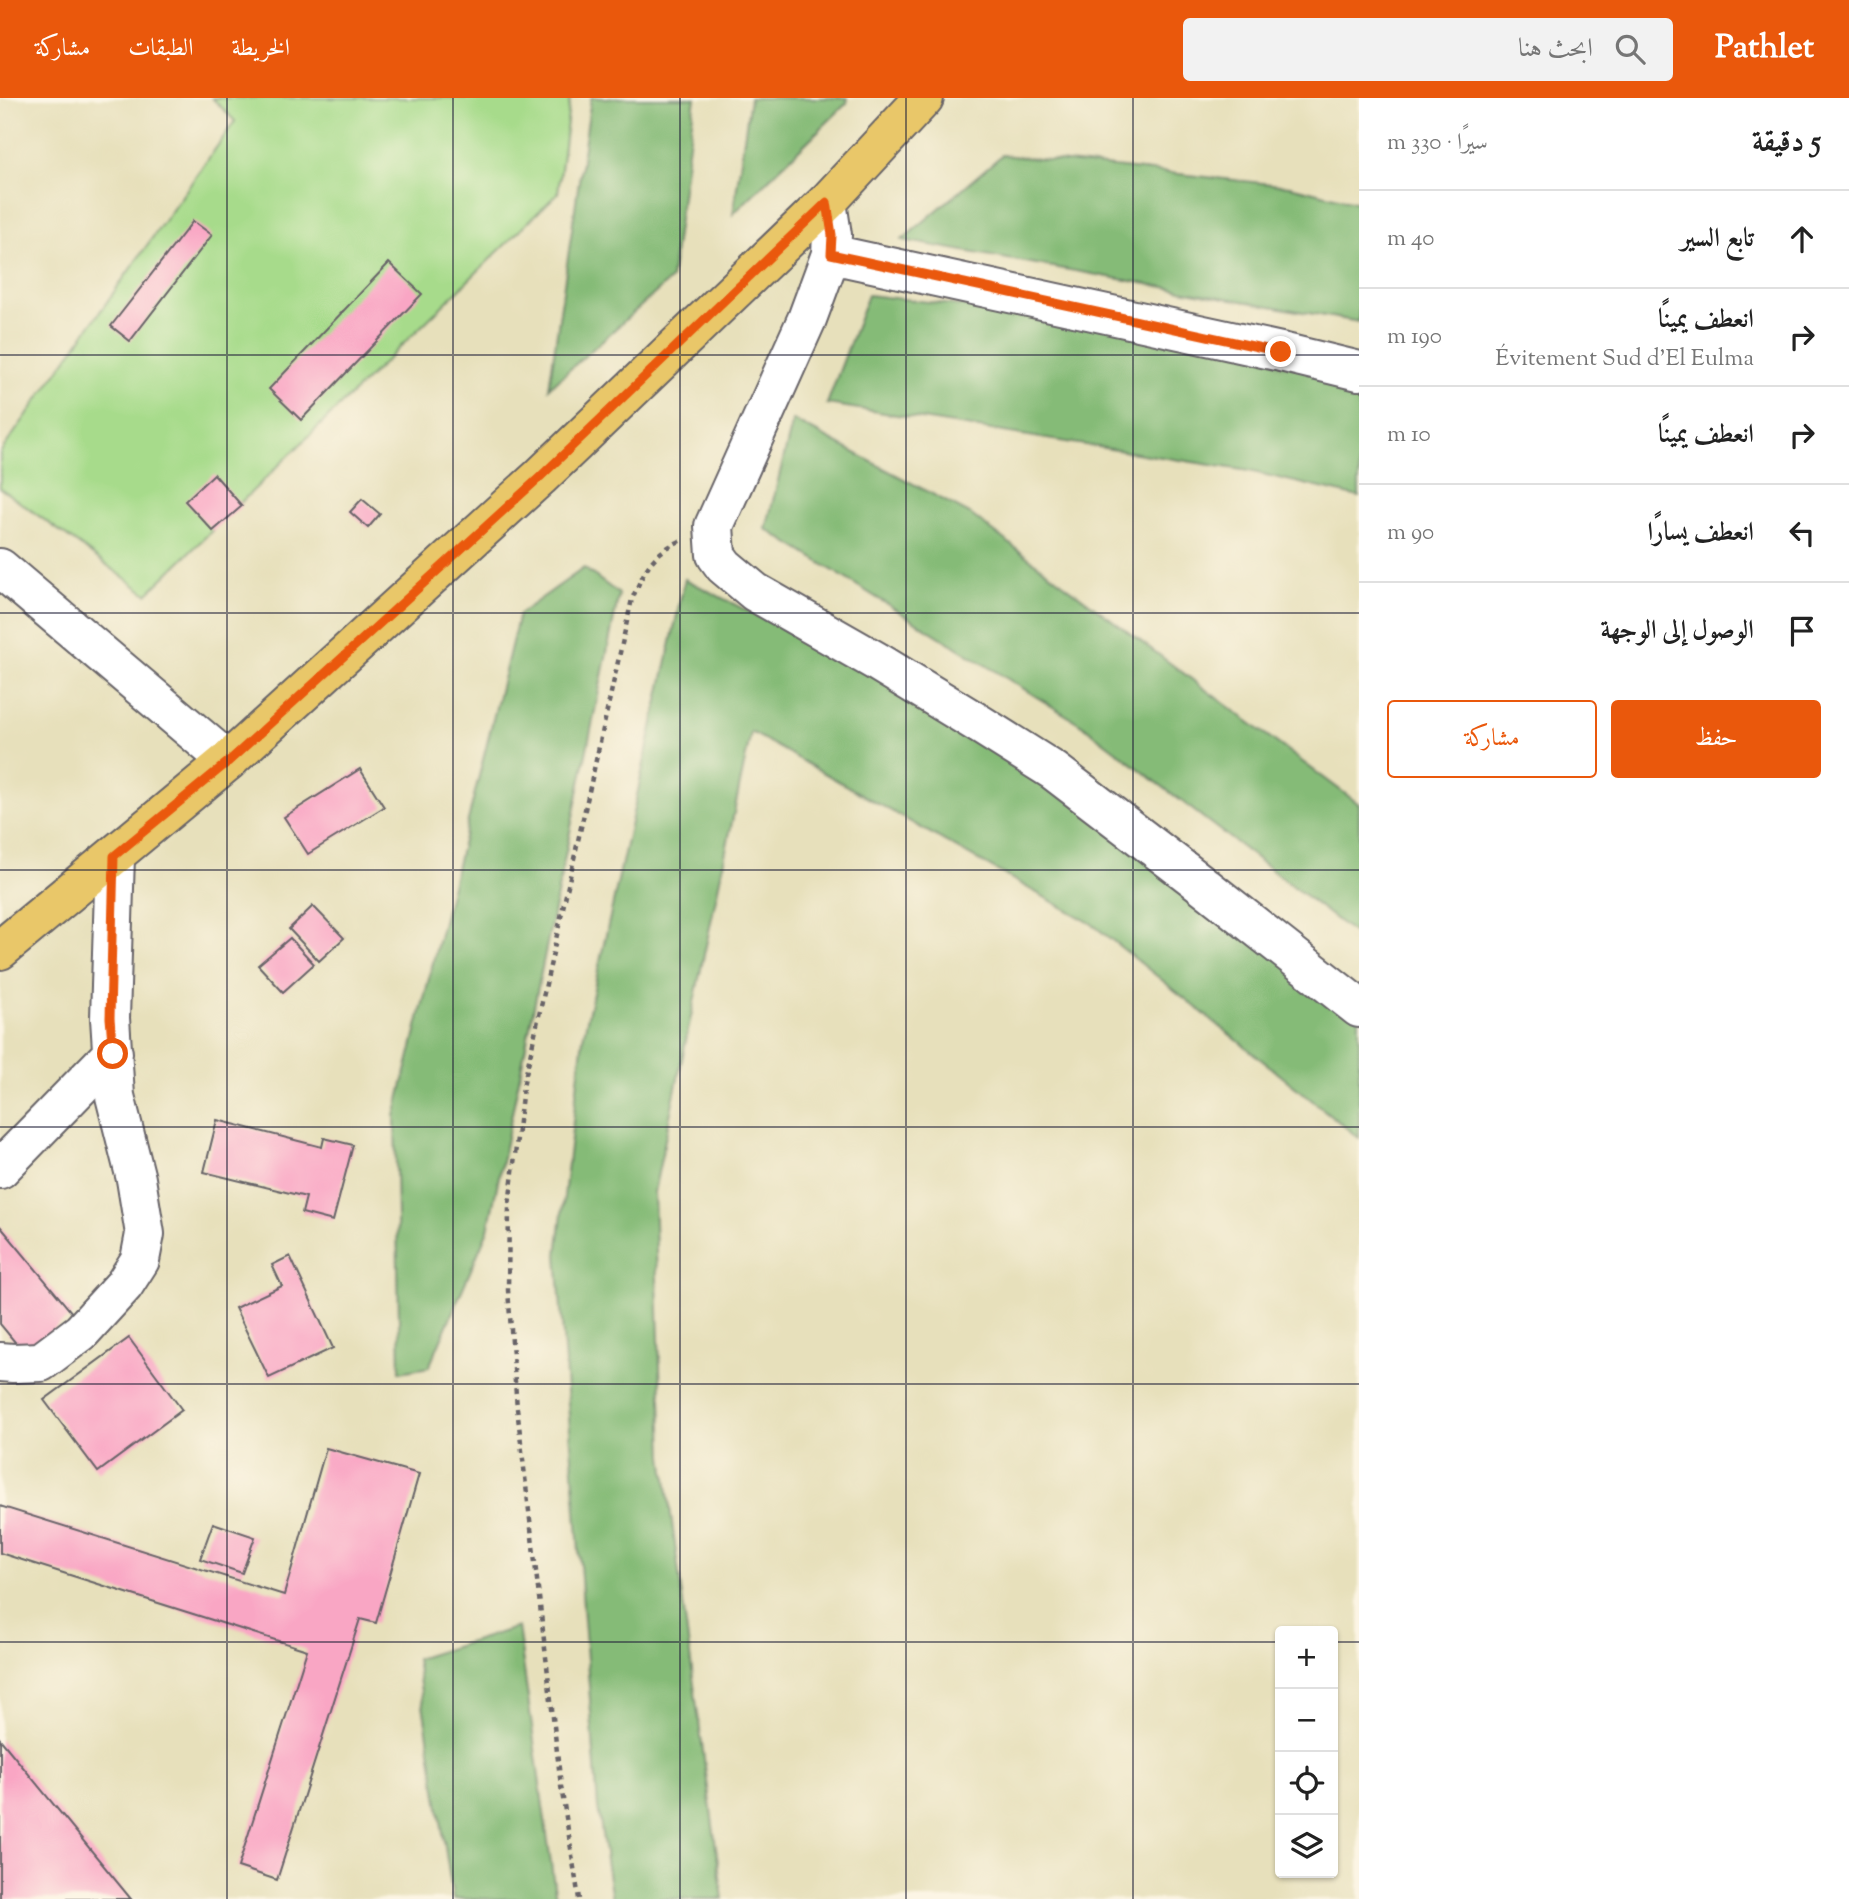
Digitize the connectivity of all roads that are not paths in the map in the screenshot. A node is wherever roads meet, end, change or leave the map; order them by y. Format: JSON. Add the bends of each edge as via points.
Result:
{"nodes":[{"id":1,"x":924,"y":98,"type":"edge"},
{"id":2,"x":827,"y":202,"type":"junction"},
{"id":3,"x":831,"y":254,"type":"junction"},
{"id":4,"x":1359,"y":371,"type":"edge"},
{"id":5,"x":0,"y":568,"type":"edge"},
{"id":6,"x":229,"y":761,"type":"junction"},
{"id":7,"x":114,"y":856,"type":"junction"},
{"id":8,"x":0,"y":950,"type":"edge"},
{"id":9,"x":1359,"y":1008,"type":"edge"},
{"id":10,"x":113,"y":1054,"type":"junction"},
{"id":11,"x":0,"y":1169,"type":"edge"},
{"id":12,"x":0,"y":1362,"type":"edge"}],
"edges":[{"from":1,"to":2,"type":"main road"},
{"from":2,"to":3,"type":"street"},
{"from":2,"to":6,"type":"main road","via":[[540,477]]},
{"from":3,"to":4,"type":"street"},
{"from":3,"to":9,"type":"street","via":[[807,319],[714,526],[716,555],[755,593],[1054,771]]},
{"from":5,"to":6,"type":"street"},
{"from":6,"to":7,"type":"main road"},
{"from":7,"to":8,"type":"main road"},
{"from":7,"to":10,"type":"street"},
{"from":10,"to":11,"type":"street"},
{"from":10,"to":12,"type":"street","via":[[114,1096],[145,1234],[140,1260],[81,1332],[41,1362]]}]}
